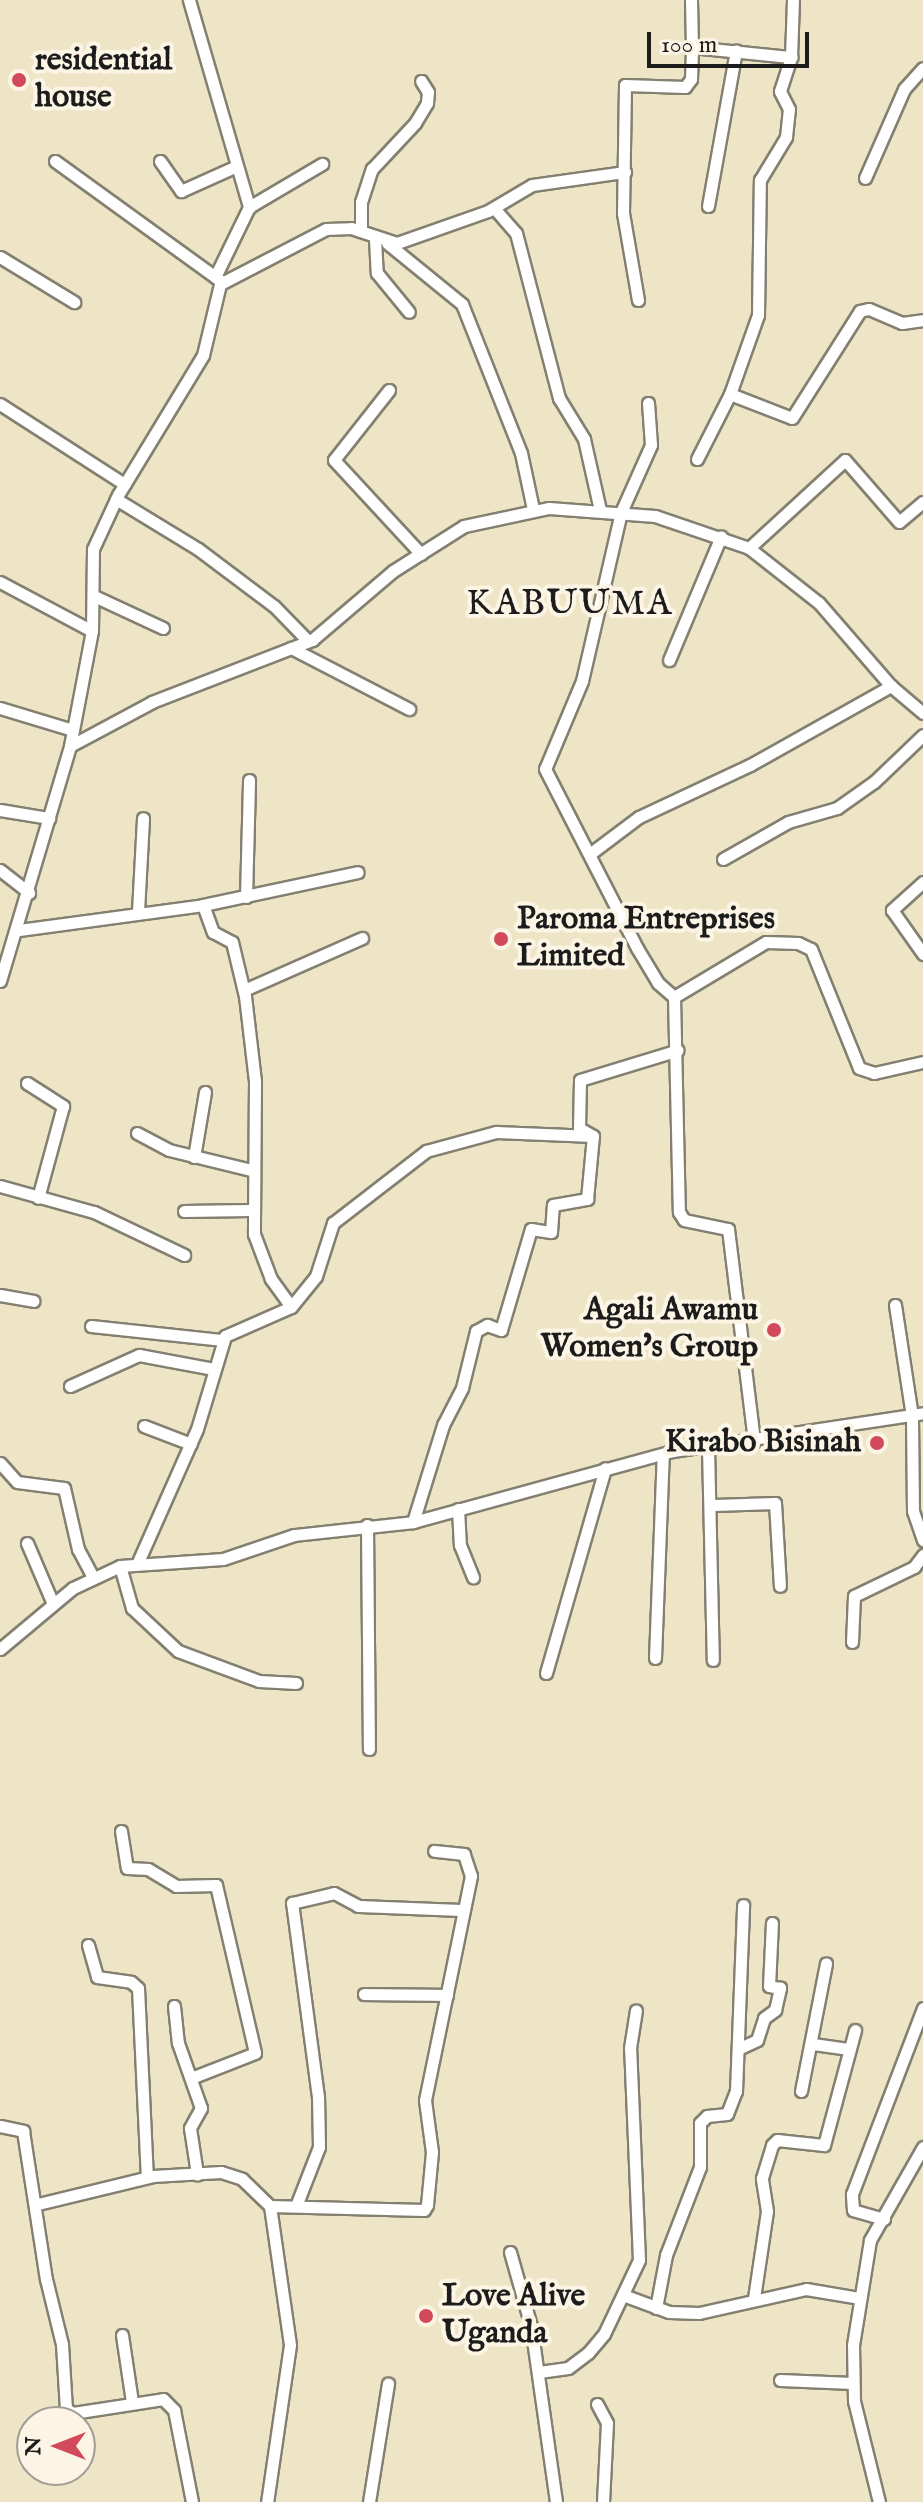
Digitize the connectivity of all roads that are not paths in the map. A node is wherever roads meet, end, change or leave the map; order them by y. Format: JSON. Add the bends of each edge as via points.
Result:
{"nodes":[{"id":1,"x":189,"y":0,"type":"edge"},
{"id":2,"x":691,"y":0,"type":"edge"},
{"id":3,"x":697,"y":0,"type":"edge"},
{"id":4,"x":793,"y":0,"type":"edge"},
{"id":5,"x":692,"y":47,"type":"junction"},
{"id":6,"x":736,"y":51,"type":"junction"},
{"id":7,"x":791,"y":57,"type":"junction"},
{"id":8,"x":923,"y":68,"type":"edge"},
{"id":9,"x":421,"y":81,"type":"dead end"},
{"id":10,"x":55,"y":161,"type":"dead end"},
{"id":11,"x":160,"y":161,"type":"dead end"},
{"id":12,"x":322,"y":164,"type":"dead end"},
{"id":13,"x":237,"y":166,"type":"junction"},
{"id":14,"x":625,"y":172,"type":"junction"},
{"id":15,"x":865,"y":178,"type":"dead end"},
{"id":16,"x":708,"y":206,"type":"dead end"},
{"id":17,"x":249,"y":207,"type":"junction"},
{"id":18,"x":494,"y":208,"type":"junction"},
{"id":19,"x":361,"y":231,"type":"junction"},
{"id":20,"x":381,"y":240,"type":"junction"},
{"id":21,"x":0,"y":257,"type":"edge"},
{"id":22,"x":218,"y":279,"type":"junction"},
{"id":23,"x":638,"y":300,"type":"dead end"},
{"id":24,"x":74,"y":302,"type":"dead end"},
{"id":25,"x":409,"y":312,"type":"dead end"},
{"id":26,"x":923,"y":320,"type":"edge"},
{"id":27,"x":389,"y":390,"type":"dead end"},
{"id":28,"x":730,"y":394,"type":"junction"},
{"id":29,"x":648,"y":403,"type":"dead end"},
{"id":30,"x":0,"y":404,"type":"edge"},
{"id":31,"x":697,"y":459,"type":"dead end"},
{"id":32,"x":124,"y":484,"type":"junction"},
{"id":33,"x":116,"y":499,"type":"junction"},
{"id":34,"x":923,"y":502,"type":"edge"},
{"id":35,"x":533,"y":509,"type":"junction"},
{"id":36,"x":600,"y":510,"type":"junction"},
{"id":37,"x":621,"y":512,"type":"junction"},
{"id":38,"x":721,"y":536,"type":"junction"},
{"id":39,"x":749,"y":548,"type":"junction"},
{"id":40,"x":421,"y":554,"type":"junction"},
{"id":41,"x":0,"y":582,"type":"edge"},
{"id":42,"x":94,"y":596,"type":"junction"},
{"id":43,"x":163,"y":628,"type":"dead end"},
{"id":44,"x":92,"y":631,"type":"junction"},
{"id":45,"x":308,"y":641,"type":"junction"},
{"id":46,"x":291,"y":648,"type":"junction"},
{"id":47,"x":669,"y":660,"type":"dead end"},
{"id":48,"x":891,"y":686,"type":"junction"},
{"id":49,"x":0,"y":708,"type":"edge"},
{"id":50,"x":409,"y":709,"type":"dead end"},
{"id":51,"x":923,"y":713,"type":"edge"},
{"id":52,"x":73,"y":730,"type":"junction"},
{"id":53,"x":923,"y":735,"type":"edge"},
{"id":54,"x":70,"y":746,"type":"junction"},
{"id":55,"x":249,"y":780,"type":"dead end"},
{"id":56,"x":0,"y":810,"type":"edge"},
{"id":57,"x":49,"y":818,"type":"junction"},
{"id":58,"x":143,"y":818,"type":"dead end"},
{"id":59,"x":591,"y":853,"type":"junction"},
{"id":60,"x":723,"y":859,"type":"dead end"},
{"id":61,"x":0,"y":870,"type":"edge"},
{"id":62,"x":358,"y":872,"type":"dead end"},
{"id":63,"x":923,"y":882,"type":"edge"},
{"id":64,"x":29,"y":893,"type":"junction"},
{"id":65,"x":246,"y":897,"type":"junction"},
{"id":66,"x":203,"y":905,"type":"junction"},
{"id":67,"x":138,"y":911,"type":"junction"},
{"id":68,"x":19,"y":930,"type":"junction"},
{"id":69,"x":362,"y":938,"type":"dead end"},
{"id":70,"x":923,"y":954,"type":"edge"},
{"id":71,"x":1,"y":979,"type":"edge"},
{"id":72,"x":244,"y":990,"type":"junction"},
{"id":73,"x":674,"y":997,"type":"junction"},
{"id":74,"x":678,"y":1050,"type":"junction"},
{"id":75,"x":923,"y":1062,"type":"edge"},
{"id":76,"x":27,"y":1083,"type":"dead end"},
{"id":77,"x":205,"y":1092,"type":"dead end"},
{"id":78,"x":137,"y":1133,"type":"dead end"},
{"id":79,"x":593,"y":1136,"type":"junction"},
{"id":80,"x":194,"y":1157,"type":"junction"},
{"id":81,"x":251,"y":1170,"type":"junction"},
{"id":82,"x":0,"y":1186,"type":"edge"},
{"id":83,"x":38,"y":1198,"type":"junction"},
{"id":84,"x":250,"y":1210,"type":"junction"},
{"id":85,"x":184,"y":1211,"type":"dead end"},
{"id":86,"x":184,"y":1255,"type":"dead end"},
{"id":87,"x":0,"y":1295,"type":"edge"},
{"id":88,"x":33,"y":1301,"type":"dead end"},
{"id":89,"x":895,"y":1305,"type":"dead end"},
{"id":90,"x":291,"y":1307,"type":"junction"},
{"id":91,"x":91,"y":1326,"type":"dead end"},
{"id":92,"x":223,"y":1340,"type":"junction"},
{"id":93,"x":214,"y":1369,"type":"junction"},
{"id":94,"x":70,"y":1386,"type":"dead end"},
{"id":95,"x":917,"y":1414,"type":"edge"},
{"id":96,"x":144,"y":1426,"type":"dead end"},
{"id":97,"x":754,"y":1441,"type":"junction"},
{"id":98,"x":191,"y":1444,"type":"junction"},
{"id":99,"x":708,"y":1447,"type":"junction"},
{"id":100,"x":663,"y":1454,"type":"junction"},
{"id":101,"x":0,"y":1463,"type":"edge"},
{"id":102,"x":605,"y":1468,"type":"junction"},
{"id":103,"x":714,"y":1505,"type":"junction"},
{"id":104,"x":458,"y":1509,"type":"junction"},
{"id":105,"x":413,"y":1522,"type":"junction"},
{"id":106,"x":367,"y":1525,"type":"junction"},
{"id":107,"x":923,"y":1540,"type":"edge"},
{"id":108,"x":27,"y":1543,"type":"dead end"},
{"id":109,"x":923,"y":1555,"type":"edge"},
{"id":110,"x":138,"y":1562,"type":"junction"},
{"id":111,"x":120,"y":1566,"type":"junction"},
{"id":112,"x":93,"y":1577,"type":"junction"},
{"id":113,"x":473,"y":1577,"type":"dead end"},
{"id":114,"x":780,"y":1586,"type":"dead end"},
{"id":115,"x":53,"y":1604,"type":"junction"},
{"id":116,"x":852,"y":1642,"type":"dead end"},
{"id":117,"x":0,"y":1649,"type":"edge"},
{"id":118,"x":655,"y":1658,"type":"dead end"},
{"id":119,"x":713,"y":1660,"type":"dead end"},
{"id":120,"x":546,"y":1673,"type":"dead end"},
{"id":121,"x":296,"y":1683,"type":"dead end"},
{"id":122,"x":369,"y":1749,"type":"dead end"},
{"id":123,"x":121,"y":1831,"type":"dead end"},
{"id":124,"x":434,"y":1851,"type":"dead end"},
{"id":125,"x":743,"y":1905,"type":"dead end"},
{"id":126,"x":462,"y":1910,"type":"junction"},
{"id":127,"x":772,"y":1923,"type":"dead end"},
{"id":128,"x":88,"y":1945,"type":"dead end"},
{"id":129,"x":826,"y":1963,"type":"dead end"},
{"id":130,"x":364,"y":1994,"type":"dead end"},
{"id":131,"x":447,"y":1995,"type":"junction"},
{"id":132,"x":174,"y":2006,"type":"dead end"},
{"id":133,"x":923,"y":2008,"type":"edge"},
{"id":134,"x":636,"y":2010,"type":"dead end"},
{"id":135,"x":855,"y":2030,"type":"dead end"},
{"id":136,"x":813,"y":2044,"type":"junction"},
{"id":137,"x":740,"y":2048,"type":"junction"},
{"id":138,"x":850,"y":2049,"type":"junction"},
{"id":139,"x":191,"y":2078,"type":"junction"},
{"id":140,"x":801,"y":2091,"type":"dead end"},
{"id":141,"x":0,"y":2126,"type":"edge"},
{"id":142,"x":923,"y":2147,"type":"edge"},
{"id":143,"x":197,"y":2174,"type":"junction"},
{"id":144,"x":147,"y":2177,"type":"junction"},
{"id":145,"x":38,"y":2204,"type":"junction"},
{"id":146,"x":270,"y":2206,"type":"junction"},
{"id":147,"x":296,"y":2206,"type":"junction"},
{"id":148,"x":884,"y":2219,"type":"junction"},
{"id":149,"x":510,"y":2252,"type":"dead end"},
{"id":150,"x":623,"y":2295,"type":"junction"},
{"id":151,"x":754,"y":2298,"type":"junction"},
{"id":152,"x":860,"y":2298,"type":"junction"},
{"id":153,"x":656,"y":2308,"type":"junction"},
{"id":154,"x":122,"y":2335,"type":"dead end"},
{"id":155,"x":539,"y":2372,"type":"junction"},
{"id":156,"x":780,"y":2380,"type":"dead end"},
{"id":157,"x":852,"y":2383,"type":"junction"},
{"id":158,"x":388,"y":2384,"type":"dead end"},
{"id":159,"x":132,"y":2402,"type":"junction"},
{"id":160,"x":597,"y":2404,"type":"dead end"},
{"id":161,"x":192,"y":2502,"type":"edge"},
{"id":162,"x":267,"y":2502,"type":"edge"},
{"id":163,"x":369,"y":2502,"type":"edge"},
{"id":164,"x":556,"y":2502,"type":"edge"},
{"id":165,"x":603,"y":2502,"type":"edge"},
{"id":166,"x":879,"y":2502,"type":"edge"}],
"edges":[{"from":1,"to":13,"type":"street"},
{"from":2,"to":3,"type":"street"},
{"from":2,"to":5,"type":"street"},
{"from":4,"to":7,"type":"street"},
{"from":5,"to":6,"type":"street"},
{"from":5,"to":14,"type":"street","via":[[691,79],[685,87],[625,85]]},
{"from":6,"to":7,"type":"street"},
{"from":6,"to":16,"type":"street"},
{"from":7,"to":28,"type":"street","via":[[780,91],[789,109],[786,137],[760,180],[758,315]]},
{"from":8,"to":15,"type":"street","via":[[904,89]]},
{"from":9,"to":19,"type":"street","via":[[427,103],[372,169],[361,202]]},
{"from":10,"to":22,"type":"street"},
{"from":11,"to":13,"type":"street","via":[[181,191]]},
{"from":12,"to":17,"type":"street"},
{"from":13,"to":17,"type":"street"},
{"from":14,"to":18,"type":"street","via":[[532,185]]},
{"from":14,"to":23,"type":"street","via":[[623,213]]},
{"from":17,"to":22,"type":"street"},
{"from":18,"to":20,"type":"street","via":[[408,239]]},
{"from":18,"to":36,"type":"street","via":[[516,233],[559,398],[584,439]]},
{"from":19,"to":20,"type":"street"},
{"from":19,"to":22,"type":"street","via":[[326,229]]},
{"from":20,"to":25,"type":"street","via":[[377,273]]},
{"from":20,"to":35,"type":"street","via":[[462,304],[521,453]]},
{"from":21,"to":24,"type":"street"},
{"from":22,"to":32,"type":"street","via":[[203,355]]},
{"from":26,"to":28,"type":"street","via":[[902,323],[869,309],[860,311],[792,418]]},
{"from":27,"to":40,"type":"street","via":[[334,460]]},
{"from":28,"to":31,"type":"street"},
{"from":29,"to":37,"type":"street","via":[[651,445]]},
{"from":30,"to":32,"type":"street"},
{"from":32,"to":33,"type":"street"},
{"from":33,"to":42,"type":"street","via":[[93,549]]},
{"from":33,"to":45,"type":"street","via":[[198,549],[274,606]]},
{"from":34,"to":39,"type":"street","via":[[899,522],[845,460]]},
{"from":35,"to":36,"type":"street"},
{"from":35,"to":40,"type":"street","via":[[484,518]]},
{"from":36,"to":37,"type":"street"},
{"from":37,"to":38,"type":"street"},
{"from":37,"to":59,"type":"street","via":[[582,681],[545,763]]},
{"from":38,"to":39,"type":"street"},
{"from":38,"to":47,"type":"street"},
{"from":39,"to":48,"type":"street","via":[[819,603]]},
{"from":40,"to":45,"type":"street"},
{"from":41,"to":44,"type":"street"},
{"from":42,"to":43,"type":"street"},
{"from":42,"to":44,"type":"street"},
{"from":44,"to":52,"type":"street"},
{"from":45,"to":46,"type":"street"},
{"from":46,"to":50,"type":"street"},
{"from":46,"to":54,"type":"street","via":[[152,702]]},
{"from":48,"to":51,"type":"street"},
{"from":48,"to":59,"type":"street","via":[[750,765],[639,817]]},
{"from":49,"to":52,"type":"street"},
{"from":52,"to":54,"type":"street"},
{"from":53,"to":60,"type":"street","via":[[874,782],[837,808],[788,822]]},
{"from":54,"to":57,"type":"street"},
{"from":55,"to":65,"type":"street"},
{"from":56,"to":57,"type":"street"},
{"from":57,"to":64,"type":"street"},
{"from":58,"to":67,"type":"street"},
{"from":59,"to":73,"type":"street","via":[[637,948],[658,983]]},
{"from":61,"to":64,"type":"street"},
{"from":62,"to":65,"type":"street"},
{"from":63,"to":70,"type":"street","via":[[892,910]]},
{"from":64,"to":68,"type":"street"},
{"from":65,"to":66,"type":"street"},
{"from":66,"to":67,"type":"street"},
{"from":66,"to":72,"type":"street","via":[[213,932],[232,942]]},
{"from":67,"to":68,"type":"street"},
{"from":68,"to":71,"type":"street"},
{"from":69,"to":72,"type":"street"},
{"from":72,"to":81,"type":"street","via":[[255,1081]]},
{"from":73,"to":74,"type":"street"},
{"from":73,"to":75,"type":"street","via":[[766,942],[798,943],[811,949],[859,1068],[874,1073]]},
{"from":74,"to":79,"type":"street","via":[[580,1080],[579,1128]]},
{"from":74,"to":97,"type":"street","via":[[679,1212],[684,1220],[728,1229]]},
{"from":76,"to":83,"type":"street","via":[[63,1106]]},
{"from":77,"to":80,"type":"street"},
{"from":78,"to":80,"type":"street"},
{"from":79,"to":90,"type":"street","via":[[496,1132],[426,1151],[333,1223],[316,1276]]},
{"from":79,"to":105,"type":"street","via":[[587,1199],[553,1205],[551,1232],[531,1229],[501,1330],[487,1325],[476,1331],[462,1388],[443,1425]]},
{"from":80,"to":81,"type":"street"},
{"from":81,"to":84,"type":"street"},
{"from":82,"to":83,"type":"street"},
{"from":83,"to":86,"type":"street","via":[[94,1212]]},
{"from":84,"to":85,"type":"street"},
{"from":84,"to":90,"type":"street","via":[[262,1258]]},
{"from":87,"to":88,"type":"street"},
{"from":89,"to":95,"type":"street"},
{"from":90,"to":92,"type":"street","via":[[233,1330]]},
{"from":91,"to":92,"type":"street"},
{"from":92,"to":93,"type":"street"},
{"from":93,"to":94,"type":"street","via":[[139,1355]]},
{"from":93,"to":98,"type":"street"},
{"from":95,"to":97,"type":"street"},
{"from":95,"to":107,"type":"street","via":[[913,1511]]},
{"from":96,"to":98,"type":"street"},
{"from":97,"to":99,"type":"street"},
{"from":98,"to":110,"type":"street"},
{"from":99,"to":100,"type":"street"},
{"from":99,"to":103,"type":"street"},
{"from":100,"to":102,"type":"street"},
{"from":100,"to":118,"type":"street"},
{"from":101,"to":112,"type":"street","via":[[17,1482],[64,1488],[75,1542]]},
{"from":102,"to":104,"type":"street"},
{"from":102,"to":120,"type":"street"},
{"from":103,"to":114,"type":"street","via":[[775,1503]]},
{"from":103,"to":119,"type":"street"},
{"from":104,"to":105,"type":"street"},
{"from":104,"to":113,"type":"street","via":[[460,1545]]},
{"from":105,"to":106,"type":"street"},
{"from":106,"to":110,"type":"street","via":[[294,1535],[223,1559]]},
{"from":106,"to":122,"type":"street"},
{"from":108,"to":115,"type":"street"},
{"from":109,"to":116,"type":"street","via":[[914,1567],[854,1596]]},
{"from":110,"to":111,"type":"street"},
{"from":111,"to":112,"type":"street"},
{"from":111,"to":121,"type":"street","via":[[132,1608],[178,1651],[259,1681]]},
{"from":112,"to":115,"type":"street"},
{"from":115,"to":117,"type":"street"},
{"from":123,"to":139,"type":"street","via":[[127,1868],[148,1869],[176,1886],[216,1885],[255,2053]]},
{"from":124,"to":126,"type":"street","via":[[460,1852],[469,1859]]},
{"from":125,"to":137,"type":"street"},
{"from":126,"to":131,"type":"street"},
{"from":126,"to":147,"type":"street","via":[[358,1906],[334,1893],[292,1903],[318,2097],[319,2147]]},
{"from":127,"to":137,"type":"street","via":[[769,1986],[780,1988],[775,2010],[764,2018],[757,2040]]},
{"from":128,"to":144,"type":"street","via":[[97,1977],[138,1988]]},
{"from":129,"to":136,"type":"street"},
{"from":130,"to":131,"type":"street"},
{"from":131,"to":147,"type":"street","via":[[425,2100],[432,2152],[424,2210]]},
{"from":132,"to":139,"type":"street","via":[[178,2043]]},
{"from":133,"to":148,"type":"street","via":[[852,2194],[853,2210]]},
{"from":134,"to":150,"type":"street","via":[[630,2048],[641,2245]]},
{"from":135,"to":138,"type":"street"},
{"from":136,"to":138,"type":"street"},
{"from":136,"to":140,"type":"street"},
{"from":137,"to":153,"type":"street","via":[[729,2111],[700,2123],[700,2167],[666,2255]]},
{"from":138,"to":151,"type":"street","via":[[824,2145],[777,2140],[772,2145],[762,2178],[767,2211]]},
{"from":139,"to":143,"type":"street","via":[[201,2108],[190,2128]]},
{"from":141,"to":145,"type":"street","via":[[23,2129]]},
{"from":142,"to":148,"type":"street"},
{"from":143,"to":144,"type":"street"},
{"from":143,"to":146,"type":"street","via":[[235,2175]]},
{"from":144,"to":145,"type":"street"},
{"from":145,"to":159,"type":"street","via":[[46,2279],[62,2344],[66,2409],[73,2413]]},
{"from":146,"to":147,"type":"street"},
{"from":146,"to":162,"type":"street","via":[[290,2345]]},
{"from":148,"to":152,"type":"street","via":[[870,2240]]},
{"from":149,"to":155,"type":"street"},
{"from":150,"to":153,"type":"street"},
{"from":150,"to":155,"type":"street","via":[[588,2353],[568,2368]]},
{"from":151,"to":152,"type":"street","via":[[806,2289]]},
{"from":151,"to":153,"type":"street","via":[[699,2313]]},
{"from":152,"to":157,"type":"street"},
{"from":154,"to":159,"type":"street"},
{"from":155,"to":164,"type":"street"},
{"from":156,"to":157,"type":"street"},
{"from":157,"to":166,"type":"street"},
{"from":158,"to":163,"type":"street"},
{"from":159,"to":161,"type":"street","via":[[163,2399],[174,2410]]},
{"from":160,"to":165,"type":"street","via":[[607,2423]]}]}
